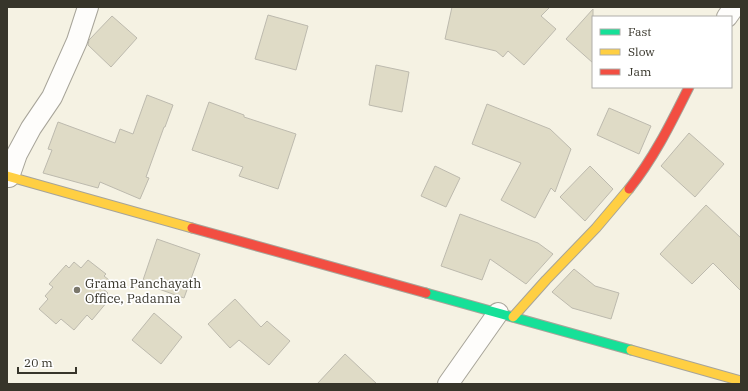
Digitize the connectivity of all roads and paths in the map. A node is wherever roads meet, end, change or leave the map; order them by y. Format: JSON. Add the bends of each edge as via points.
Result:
{"nodes":[{"id":1,"x":88,"y":7,"type":"edge"},
{"id":2,"x":734,"y":7,"type":"edge"},
{"id":3,"x":728,"y":16,"type":"edge"},
{"id":4,"x":688,"y":88,"type":"edge"},
{"id":5,"x":8,"y":177,"type":"edge"},
{"id":6,"x":505,"y":315,"type":"junction"},
{"id":7,"x":741,"y":381,"type":"edge"},
{"id":8,"x":448,"y":384,"type":"edge"}],
"edges":[{"from":1,"to":5,"type":"street","via":[[77,41],[52,97],[31,128]]},
{"from":2,"to":3,"type":"street"},
{"from":4,"to":6,"type":"main road","via":[[641,174],[596,228],[546,280]]},
{"from":5,"to":6,"type":"main road"},
{"from":6,"to":7,"type":"main road"},
{"from":6,"to":8,"type":"street"}]}
